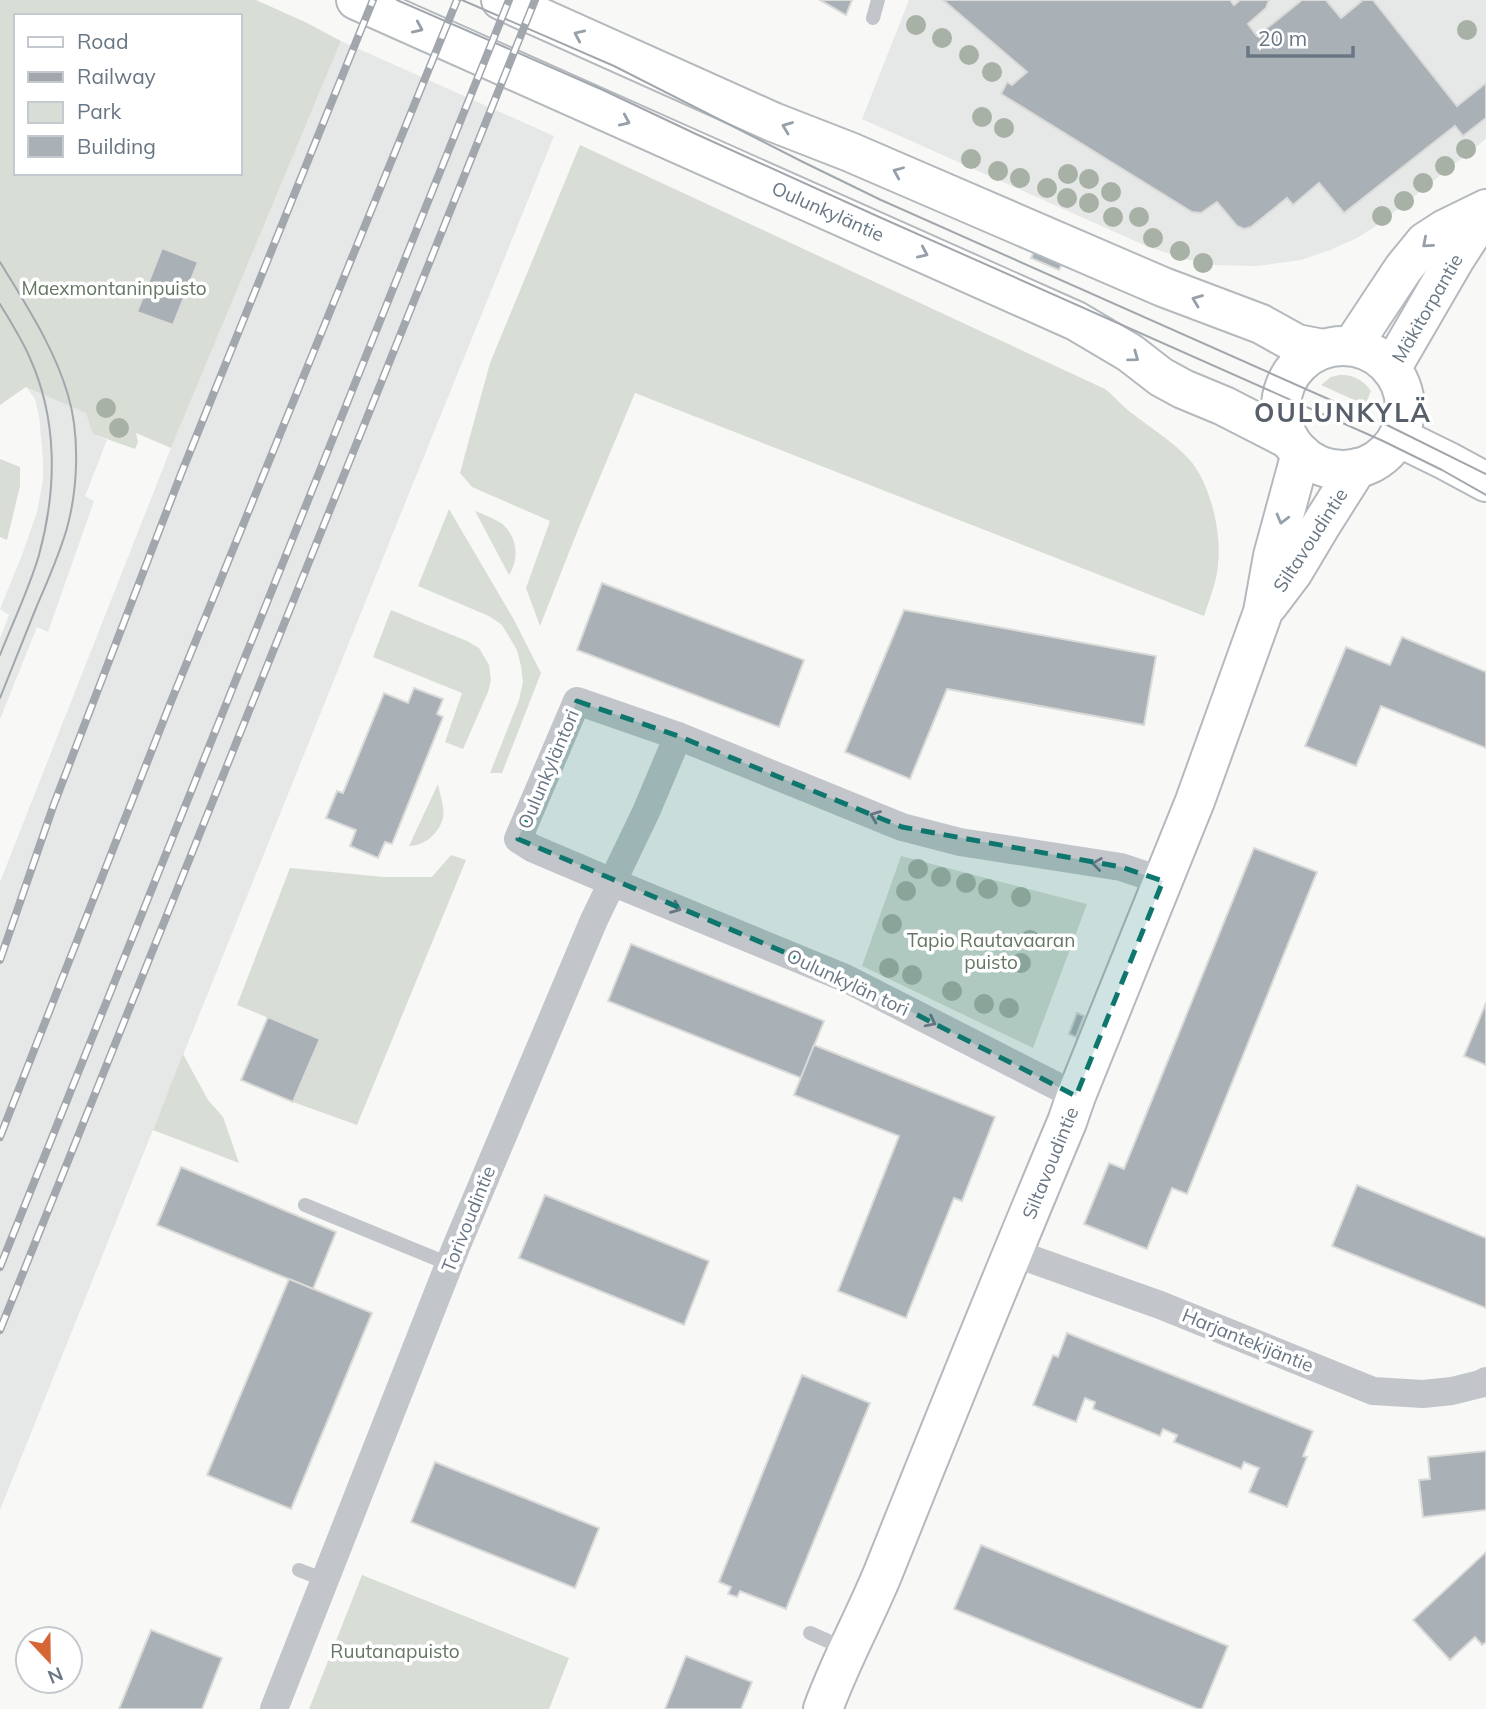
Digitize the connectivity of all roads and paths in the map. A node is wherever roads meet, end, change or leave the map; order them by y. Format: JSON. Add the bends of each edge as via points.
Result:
{"nodes":[{"id":1,"x":356,"y":0,"type":"edge"},
{"id":2,"x":501,"y":0,"type":"edge"},
{"id":3,"x":878,"y":0,"type":"edge"},
{"id":4,"x":873,"y":18,"type":"dead end"},
{"id":5,"x":1486,"y":210,"type":"edge"},
{"id":6,"x":1337,"y":348,"type":"junction"},
{"id":7,"x":1391,"y":369,"type":"junction"},
{"id":8,"x":1398,"y":437,"type":"junction"},
{"id":9,"x":1295,"y":446,"type":"junction"},
{"id":10,"x":1357,"y":468,"type":"junction"},
{"id":11,"x":1486,"y":482,"type":"edge"},
{"id":12,"x":1263,"y":612,"type":"junction"},
{"id":13,"x":678,"y":736,"type":"junction"},
{"id":14,"x":1163,"y":881,"type":"junction"},
{"id":15,"x":612,"y":882,"type":"junction"},
{"id":16,"x":1076,"y":1096,"type":"junction"},
{"id":17,"x":305,"y":1205,"type":"dead end"},
{"id":18,"x":1014,"y":1253,"type":"junction"},
{"id":19,"x":449,"y":1264,"type":"junction"},
{"id":20,"x":1486,"y":1381,"type":"edge"},
{"id":21,"x":810,"y":1633,"type":"dead end"},
{"id":22,"x":847,"y":1649,"type":"junction"},
{"id":23,"x":274,"y":1709,"type":"edge"},
{"id":24,"x":823,"y":1709,"type":"edge"}],
"edges":[{"from":1,"to":9,"type":"main road","name":"Oulunkyläntie","one_way":true,"via":[[1076,321],[1161,377]]},
{"from":6,"to":2,"type":"main road","one_way":true,"via":[[1297,344],[1261,324],[773,122]]},
{"from":3,"to":4,"type":"lane"},
{"from":5,"to":6,"type":"main road","name":"Mäkitorpantie","one_way":true,"via":[[1425,242]]},
{"from":5,"to":7,"type":"main road","name":"Mäkitorpantie"},
{"from":6,"to":7,"type":"main road","via":[[1367,351]]},
{"from":6,"to":9,"type":"main road","via":[[1306,358],[1285,387],[1283,424]]},
{"from":7,"to":8,"type":"main road","via":[[1404,394]]},
{"from":8,"to":10,"type":"main road","via":[[1383,455]]},
{"from":8,"to":11,"type":"main road"},
{"from":9,"to":10,"type":"main road","via":[[1327,468]]},
{"from":9,"to":12,"type":"main road","name":"Siltavoudintie","one_way":true},
{"from":10,"to":12,"type":"main road","name":"Siltavoudintie"},
{"from":12,"to":14,"type":"main road","name":"Siltavoudintie"},
{"from":14,"to":13,"type":"street","one_way":true,"via":[[1121,867],[960,842],[902,827]]},
{"from":13,"to":15,"type":"street","name":"Torivoudintie"},
{"from":13,"to":15,"type":"street","name":"Oulunkyläntori","via":[[577,701],[518,839]]},
{"from":14,"to":16,"type":"main road","name":"Siltavoudintie"},
{"from":15,"to":16,"type":"street","name":"Oulunkylän tori","one_way":true,"via":[[845,978]]},
{"from":15,"to":19,"type":"street","name":"Torivoudintie"},
{"from":16,"to":18,"type":"main road","name":"Siltavoudintie"},
{"from":17,"to":19,"type":"lane"},
{"from":18,"to":20,"type":"street","name":"Harjantekijäntie","via":[[1160,1304],[1373,1391],[1423,1394]]},
{"from":18,"to":22,"type":"main road","name":"Siltavoudintie","via":[[873,1598]]},
{"from":19,"to":23,"type":"street","name":"Torivoudintie","via":[[312,1575]]},
{"from":21,"to":22,"type":"lane"},
{"from":22,"to":24,"type":"main road","name":"Siltavoudintie"}]}
